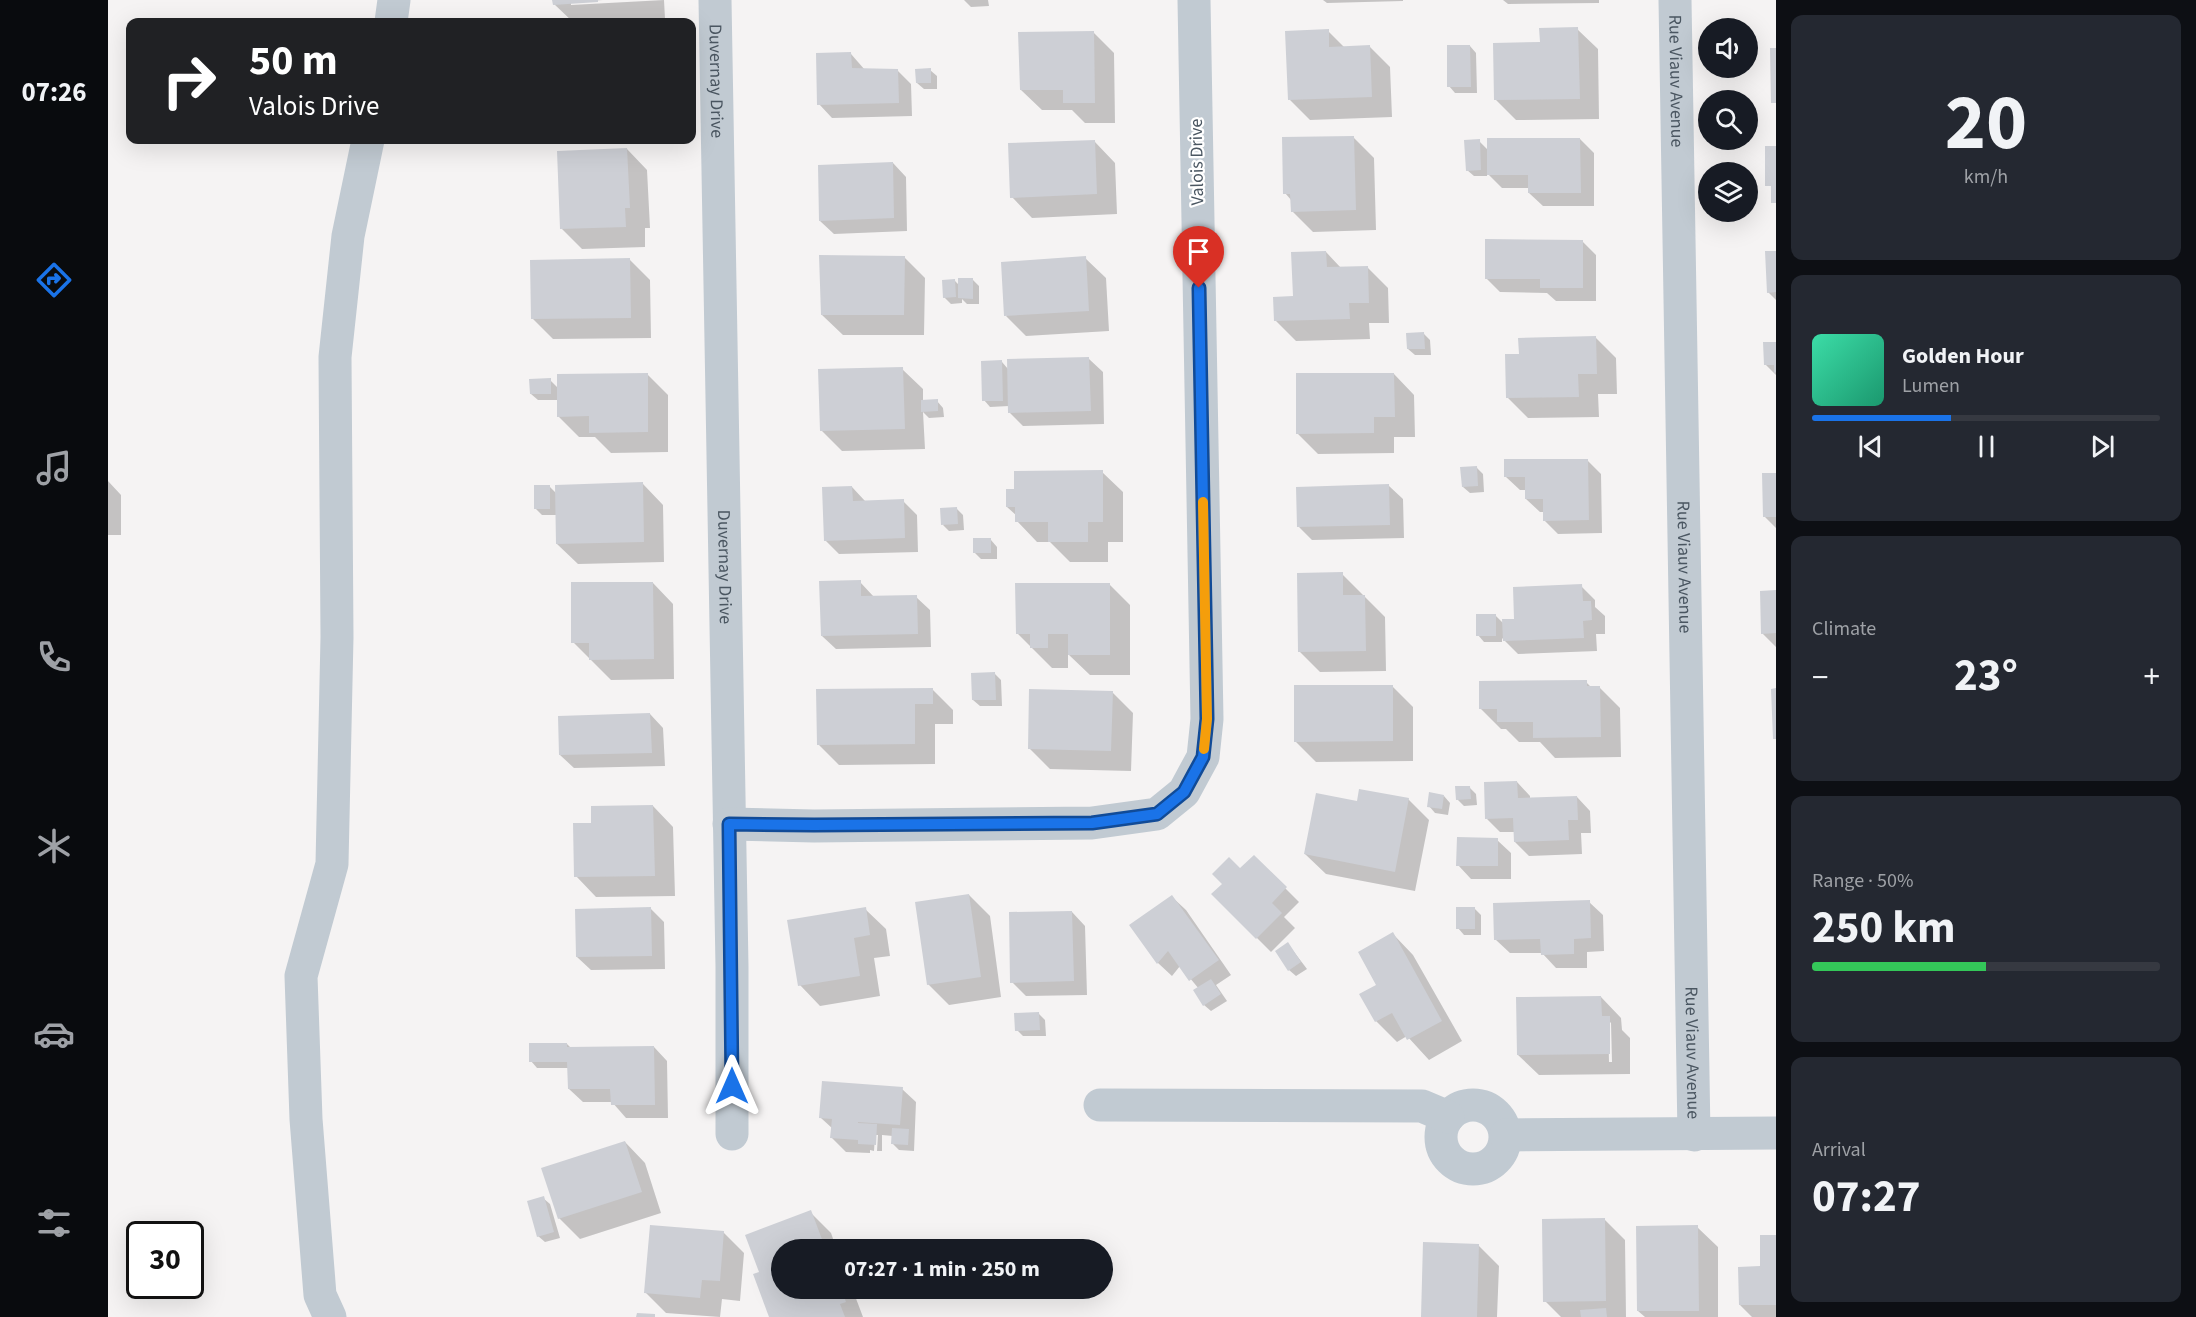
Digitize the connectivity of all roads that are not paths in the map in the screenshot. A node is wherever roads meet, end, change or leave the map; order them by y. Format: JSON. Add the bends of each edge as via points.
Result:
{"nodes":[{"id":1,"x":394,"y":0,"type":"edge"},
{"id":2,"x":716,"y":0,"type":"edge"},
{"id":3,"x":1194,"y":0,"type":"edge"},
{"id":4,"x":1675,"y":0,"type":"edge"},
{"id":5,"x":392,"y":18,"type":"edge"},
{"id":6,"x":367,"y":144,"type":"edge"},
{"id":7,"x":729,"y":824,"type":"junction"},
{"id":8,"x":1100,"y":1105,"type":"dead end"},
{"id":9,"x":1448,"y":1117,"type":"junction"},
{"id":10,"x":1776,"y":1133,"type":"edge"},
{"id":11,"x":732,"y":1134,"type":"dead end"},
{"id":12,"x":1506,"y":1135,"type":"junction"},
{"id":13,"x":1694,"y":1135,"type":"junction"},
{"id":14,"x":330,"y":1317,"type":"edge"}],
"edges":[{"from":1,"to":5,"type":"street"},
{"from":2,"to":7,"type":"street","name":"Duvernay Drive"},
{"from":3,"to":7,"type":"street","name":"Valois Drive","via":[[1207,719],[1203,757],[1184,792],[1157,814],[1092,823]]},
{"from":4,"to":13,"type":"street","name":"Rue Viauv Avenue"},
{"from":6,"to":14,"type":"street","via":[[348,236],[334,357],[337,637],[332,864],[301,976],[306,1119],[320,1295]]},
{"from":7,"to":11,"type":"street","name":"Duvernay Drive"},
{"from":8,"to":9,"type":"street","via":[[1422,1106]]},
{"from":9,"to":12,"type":"street","via":[[1456,1110],[1478,1105],[1497,1115]]},
{"from":9,"to":12,"type":"street","via":[[1442,1127],[1443,1149],[1448,1158],[1465,1168],[1475,1170],[1494,1162],[1501,1155]]},
{"from":10,"to":13,"type":"street"},
{"from":12,"to":13,"type":"street"}]}
